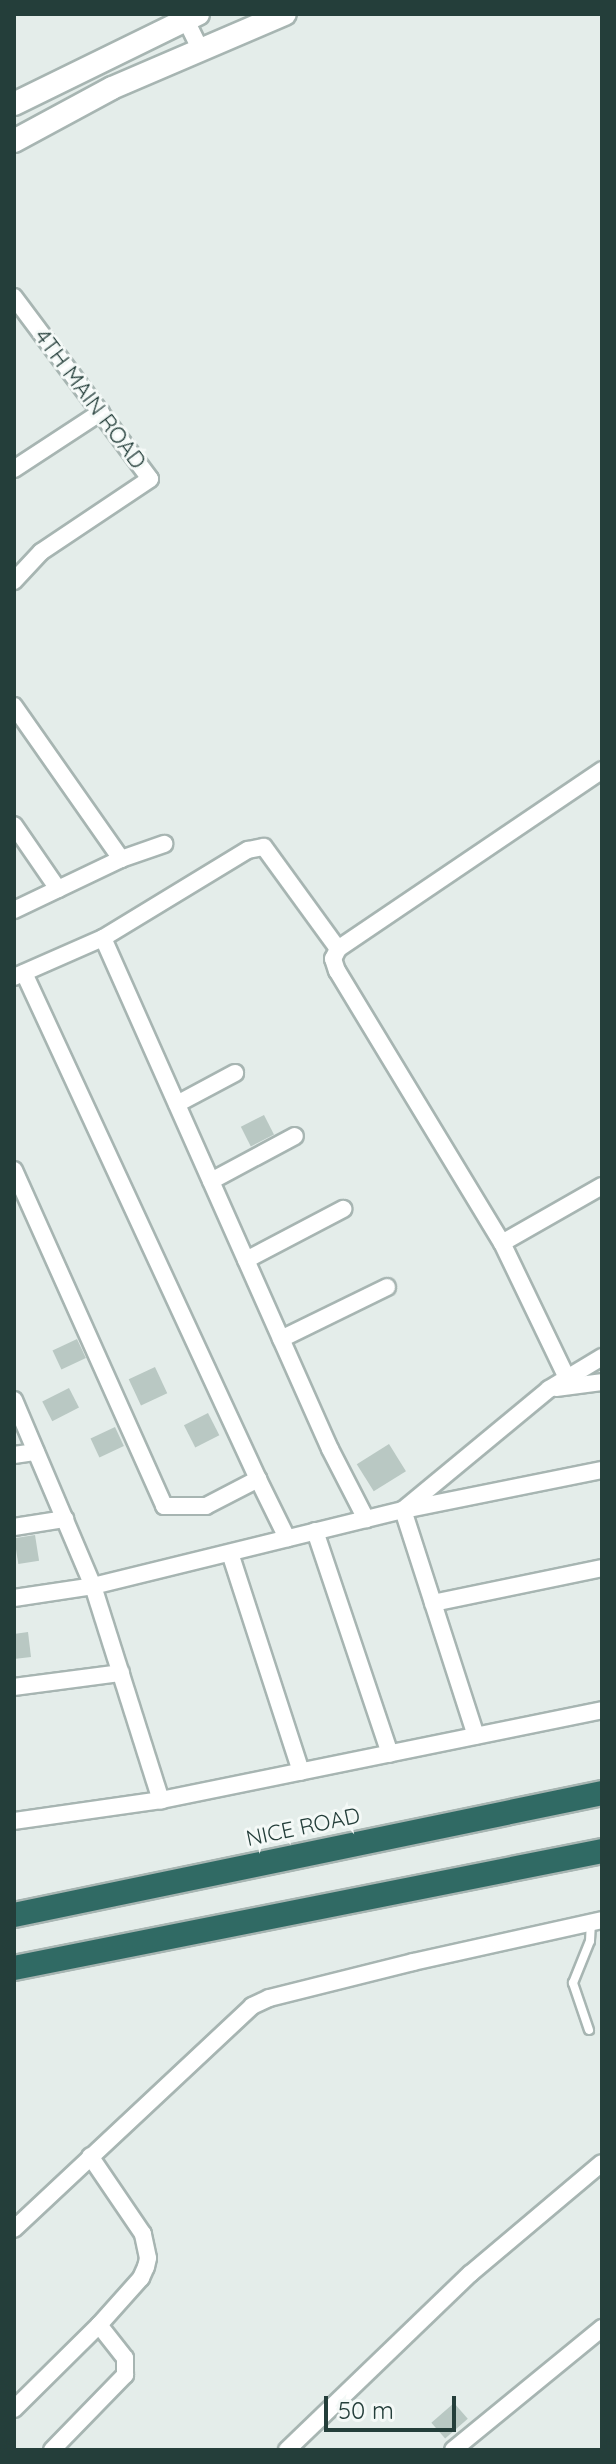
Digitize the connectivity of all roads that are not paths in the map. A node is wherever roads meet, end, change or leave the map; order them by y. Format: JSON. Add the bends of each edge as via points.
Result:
{"nodes":[{"id":1,"x":285,"y":14,"type":"edge"},
{"id":2,"x":189,"y":16,"type":"edge"},
{"id":3,"x":200,"y":49,"type":"junction"},
{"id":4,"x":14,"y":104,"type":"edge"},
{"id":5,"x":14,"y":141,"type":"edge"},
{"id":6,"x":16,"y":305,"type":"edge"},
{"id":7,"x":101,"y":412,"type":"junction"},
{"id":8,"x":14,"y":469,"type":"edge"},
{"id":9,"x":14,"y":581,"type":"edge"},
{"id":10,"x":14,"y":706,"type":"edge"},
{"id":11,"x":602,"y":770,"type":"edge"},
{"id":12,"x":14,"y":825,"type":"edge"},
{"id":13,"x":164,"y":844,"type":"dead end"},
{"id":14,"x":121,"y":859,"type":"junction"},
{"id":15,"x":58,"y":889,"type":"junction"},
{"id":16,"x":14,"y":910,"type":"edge"},
{"id":17,"x":103,"y":938,"type":"junction"},
{"id":18,"x":338,"y":949,"type":"junction"},
{"id":19,"x":19,"y":975,"type":"edge"},
{"id":20,"x":235,"y":1073,"type":"dead end"},
{"id":21,"x":177,"y":1104,"type":"junction"},
{"id":22,"x":295,"y":1136,"type":"dead end"},
{"id":23,"x":14,"y":1170,"type":"edge"},
{"id":24,"x":211,"y":1181,"type":"junction"},
{"id":25,"x":602,"y":1186,"type":"edge"},
{"id":26,"x":343,"y":1209,"type":"dead end"},
{"id":27,"x":502,"y":1243,"type":"junction"},
{"id":28,"x":246,"y":1260,"type":"junction"},
{"id":29,"x":387,"y":1287,"type":"dead end"},
{"id":30,"x":281,"y":1339,"type":"junction"},
{"id":31,"x":602,"y":1357,"type":"edge"},
{"id":32,"x":567,"y":1378,"type":"junction"},
{"id":33,"x":602,"y":1382,"type":"edge"},
{"id":34,"x":549,"y":1389,"type":"junction"},
{"id":35,"x":14,"y":1400,"type":"edge"},
{"id":36,"x":36,"y":1452,"type":"junction"},
{"id":37,"x":14,"y":1455,"type":"edge"},
{"id":38,"x":602,"y":1470,"type":"edge"},
{"id":39,"x":258,"y":1479,"type":"junction"},
{"id":40,"x":403,"y":1510,"type":"junction"},
{"id":41,"x":65,"y":1519,"type":"junction"},
{"id":42,"x":366,"y":1519,"type":"junction"},
{"id":43,"x":14,"y":1527,"type":"edge"},
{"id":44,"x":315,"y":1531,"type":"junction"},
{"id":45,"x":287,"y":1538,"type":"junction"},
{"id":46,"x":230,"y":1553,"type":"junction"},
{"id":47,"x":602,"y":1568,"type":"edge"},
{"id":48,"x":93,"y":1586,"type":"junction"},
{"id":49,"x":14,"y":1598,"type":"edge"},
{"id":50,"x":433,"y":1603,"type":"junction"},
{"id":51,"x":121,"y":1673,"type":"junction"},
{"id":52,"x":14,"y":1687,"type":"edge"},
{"id":53,"x":602,"y":1710,"type":"edge"},
{"id":54,"x":476,"y":1736,"type":"junction"},
{"id":55,"x":390,"y":1754,"type":"junction"},
{"id":56,"x":301,"y":1772,"type":"junction"},
{"id":57,"x":602,"y":1793,"type":"edge"},
{"id":58,"x":161,"y":1800,"type":"junction"},
{"id":59,"x":14,"y":1821,"type":"edge"},
{"id":60,"x":602,"y":1851,"type":"edge"},
{"id":61,"x":14,"y":1915,"type":"edge"},
{"id":62,"x":597,"y":1922,"type":"edge"},
{"id":63,"x":14,"y":1968,"type":"edge"},
{"id":64,"x":589,"y":2030,"type":"dead end"},
{"id":65,"x":90,"y":2156,"type":"junction"},
{"id":66,"x":602,"y":2163,"type":"edge"},
{"id":67,"x":14,"y":2229,"type":"edge"},
{"id":68,"x":99,"y":2325,"type":"junction"},
{"id":69,"x":602,"y":2328,"type":"edge"},
{"id":70,"x":14,"y":2409,"type":"edge"},
{"id":71,"x":52,"y":2450,"type":"edge"},
{"id":72,"x":287,"y":2450,"type":"edge"},
{"id":73,"x":453,"y":2450,"type":"edge"}],
"edges":[{"from":1,"to":3,"type":"main road"},
{"from":2,"to":3,"type":"street"},
{"from":2,"to":4,"type":"main road"},
{"from":3,"to":5,"type":"main road","via":[[112,88]]},
{"from":6,"to":7,"type":"street","name":"4TH MAIN ROAD"},
{"from":7,"to":8,"type":"street"},
{"from":7,"to":9,"type":"street","name":"4TH MAIN ROAD","via":[[150,479],[41,552]]},
{"from":10,"to":14,"type":"street"},
{"from":11,"to":18,"type":"street"},
{"from":12,"to":15,"type":"street"},
{"from":13,"to":14,"type":"street"},
{"from":14,"to":15,"type":"street"},
{"from":15,"to":16,"type":"street"},
{"from":17,"to":18,"type":"street","via":[[248,850],[264,847]]},
{"from":17,"to":19,"type":"street"},
{"from":17,"to":21,"type":"street"},
{"from":18,"to":27,"type":"street","via":[[333,959],[337,971]]},
{"from":19,"to":39,"type":"street"},
{"from":20,"to":21,"type":"street"},
{"from":21,"to":24,"type":"street"},
{"from":22,"to":24,"type":"street"},
{"from":23,"to":39,"type":"street","via":[[164,1506],[206,1506]]},
{"from":24,"to":28,"type":"street"},
{"from":25,"to":27,"type":"street"},
{"from":26,"to":28,"type":"street"},
{"from":27,"to":32,"type":"street"},
{"from":28,"to":30,"type":"street"},
{"from":29,"to":30,"type":"street"},
{"from":30,"to":42,"type":"street"},
{"from":31,"to":32,"type":"street"},
{"from":32,"to":34,"type":"street"},
{"from":33,"to":34,"type":"street"},
{"from":34,"to":40,"type":"street"},
{"from":35,"to":36,"type":"street"},
{"from":36,"to":37,"type":"street"},
{"from":36,"to":41,"type":"street"},
{"from":38,"to":40,"type":"street"},
{"from":39,"to":45,"type":"street"},
{"from":40,"to":42,"type":"street"},
{"from":40,"to":50,"type":"street"},
{"from":41,"to":43,"type":"street"},
{"from":41,"to":48,"type":"street"},
{"from":42,"to":44,"type":"street"},
{"from":44,"to":45,"type":"street"},
{"from":44,"to":55,"type":"street"},
{"from":45,"to":46,"type":"street"},
{"from":46,"to":48,"type":"street"},
{"from":46,"to":56,"type":"street"},
{"from":47,"to":50,"type":"street"},
{"from":48,"to":49,"type":"street"},
{"from":48,"to":51,"type":"street"},
{"from":50,"to":54,"type":"street"},
{"from":51,"to":52,"type":"street"},
{"from":51,"to":58,"type":"street"},
{"from":53,"to":54,"type":"street"},
{"from":54,"to":55,"type":"street"},
{"from":55,"to":56,"type":"street"},
{"from":56,"to":58,"type":"street"},
{"from":57,"to":61,"type":"highway","name":"NICE ROAD"},
{"from":58,"to":59,"type":"street"},
{"from":60,"to":63,"type":"highway"},
{"from":62,"to":64,"type":"lane","via":[[573,1983]]},
{"from":62,"to":65,"type":"street","via":[[269,1998],[237,2017]]},
{"from":65,"to":67,"type":"street"},
{"from":65,"to":68,"type":"street","via":[[143,2234],[148,2258],[141,2278]]},
{"from":66,"to":72,"type":"street","via":[[470,2274]]},
{"from":68,"to":70,"type":"street"},
{"from":68,"to":71,"type":"street","via":[[125,2358],[125,2375]]},
{"from":69,"to":73,"type":"street"}]}
